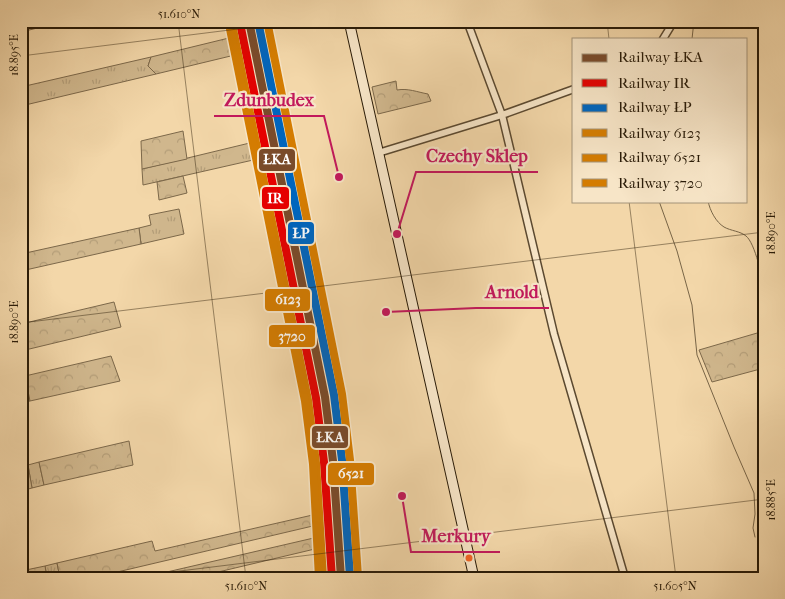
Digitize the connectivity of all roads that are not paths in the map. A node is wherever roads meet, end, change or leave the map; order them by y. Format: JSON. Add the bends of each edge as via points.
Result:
{"nodes":[{"id":1,"x":349,"y":21,"type":"edge"},
{"id":2,"x":466,"y":21,"type":"edge"},
{"id":3,"x":674,"y":21,"type":"edge"},
{"id":4,"x":664,"y":38,"type":"edge"},
{"id":5,"x":572,"y":90,"type":"edge"},
{"id":6,"x":502,"y":115,"type":"junction"},
{"id":7,"x":378,"y":153,"type":"junction"},
{"id":8,"x":474,"y":578,"type":"edge"},
{"id":9,"x":625,"y":578,"type":"edge"}],
"edges":[{"from":1,"to":7,"type":"main road"},
{"from":2,"to":6,"type":"street"},
{"from":3,"to":4,"type":"street"},
{"from":5,"to":6,"type":"street"},
{"from":6,"to":7,"type":"street"},
{"from":6,"to":9,"type":"street","via":[[554,334]]},
{"from":7,"to":8,"type":"main road"}]}
